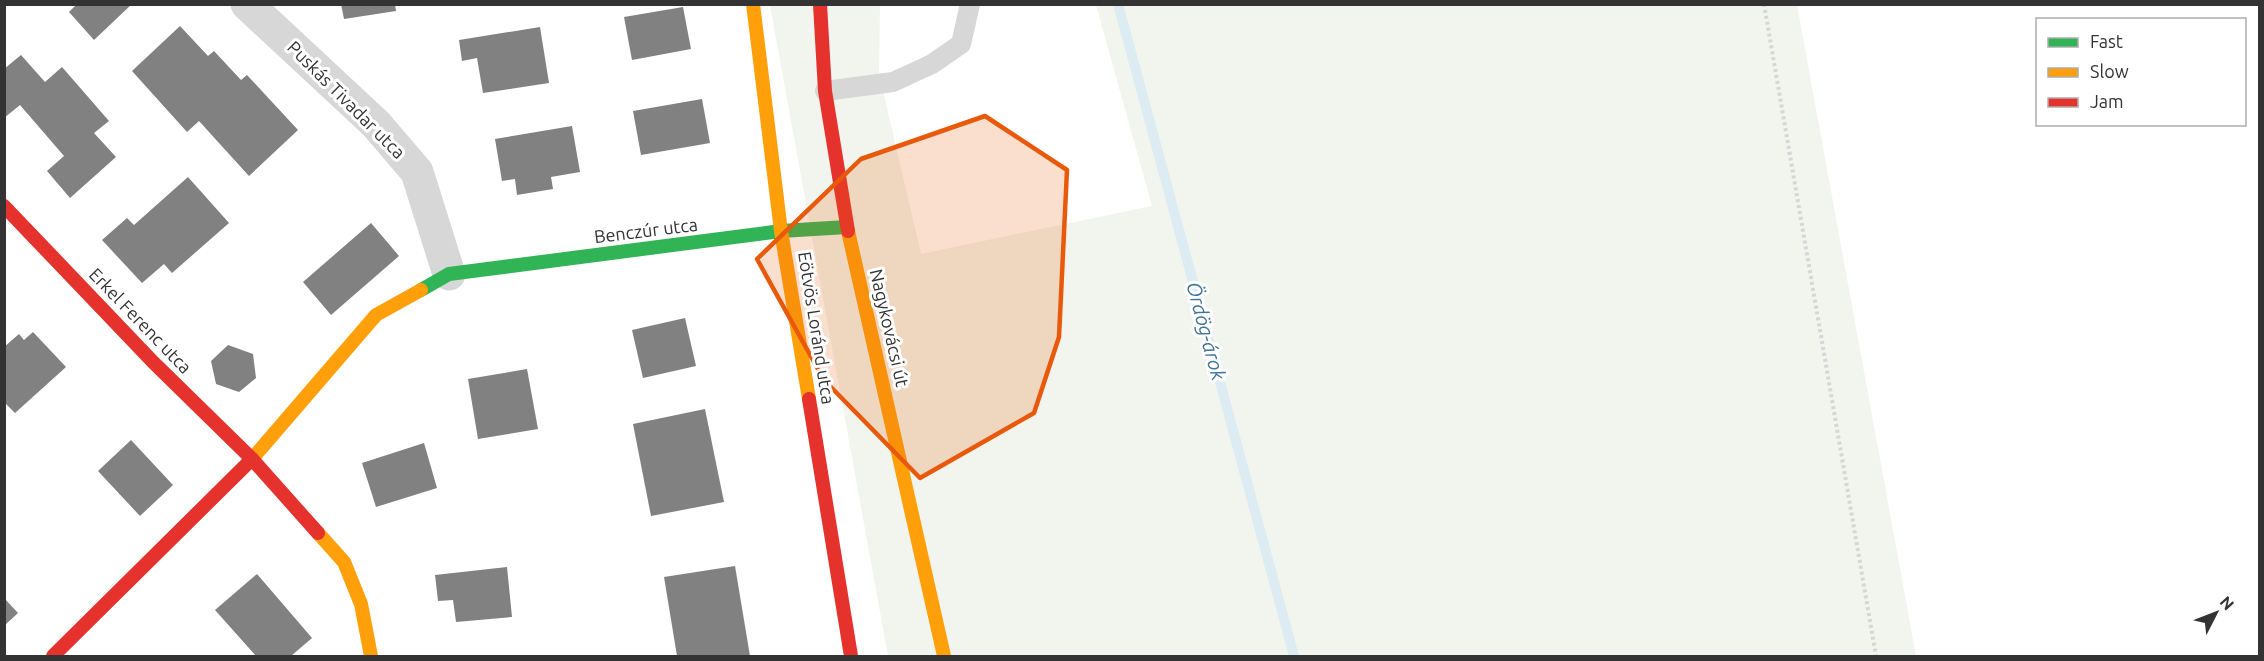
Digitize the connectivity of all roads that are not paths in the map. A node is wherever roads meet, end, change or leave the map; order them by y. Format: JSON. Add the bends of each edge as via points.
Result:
{"nodes":[{"id":1,"x":247,"y":4,"type":"edge"},
{"id":2,"x":753,"y":4,"type":"edge"},
{"id":3,"x":820,"y":4,"type":"edge"},
{"id":4,"x":970,"y":4,"type":"edge"},
{"id":5,"x":825,"y":91,"type":"junction"},
{"id":6,"x":4,"y":206,"type":"edge"},
{"id":7,"x":847,"y":227,"type":"junction"},
{"id":8,"x":781,"y":231,"type":"junction"},
{"id":9,"x":449,"y":274,"type":"junction"},
{"id":10,"x":252,"y":459,"type":"junction"},
{"id":11,"x":53,"y":657,"type":"edge"},
{"id":12,"x":371,"y":657,"type":"edge"},
{"id":13,"x":851,"y":657,"type":"edge"},
{"id":14,"x":944,"y":657,"type":"edge"}],
"edges":[{"from":1,"to":9,"type":"street","name":"Puskás Tivadar utca","via":[[376,124],[417,172]]},
{"from":2,"to":8,"type":"street","name":"Eötvös Loránd utca"},
{"from":3,"to":5,"type":"street","name":"Nagykovácsi út"},
{"from":4,"to":5,"type":"lane","via":[[961,44],[932,64],[893,82]]},
{"from":5,"to":7,"type":"street","name":"Nagykovácsi út"},
{"from":6,"to":10,"type":"street","name":"Erkel Ferenc utca"},
{"from":7,"to":8,"type":"street","name":"Benczúr utca"},
{"from":7,"to":14,"type":"street","name":"Nagykovácsi út"},
{"from":8,"to":9,"type":"street","name":"Benczúr utca"},
{"from":8,"to":13,"type":"street","name":"Eötvös Loránd utca"},
{"from":9,"to":10,"type":"street","via":[[376,315]]},
{"from":10,"to":11,"type":"street"},
{"from":10,"to":12,"type":"street","name":"Erkel Ferenc utca","via":[[344,562],[361,604]]}]}
